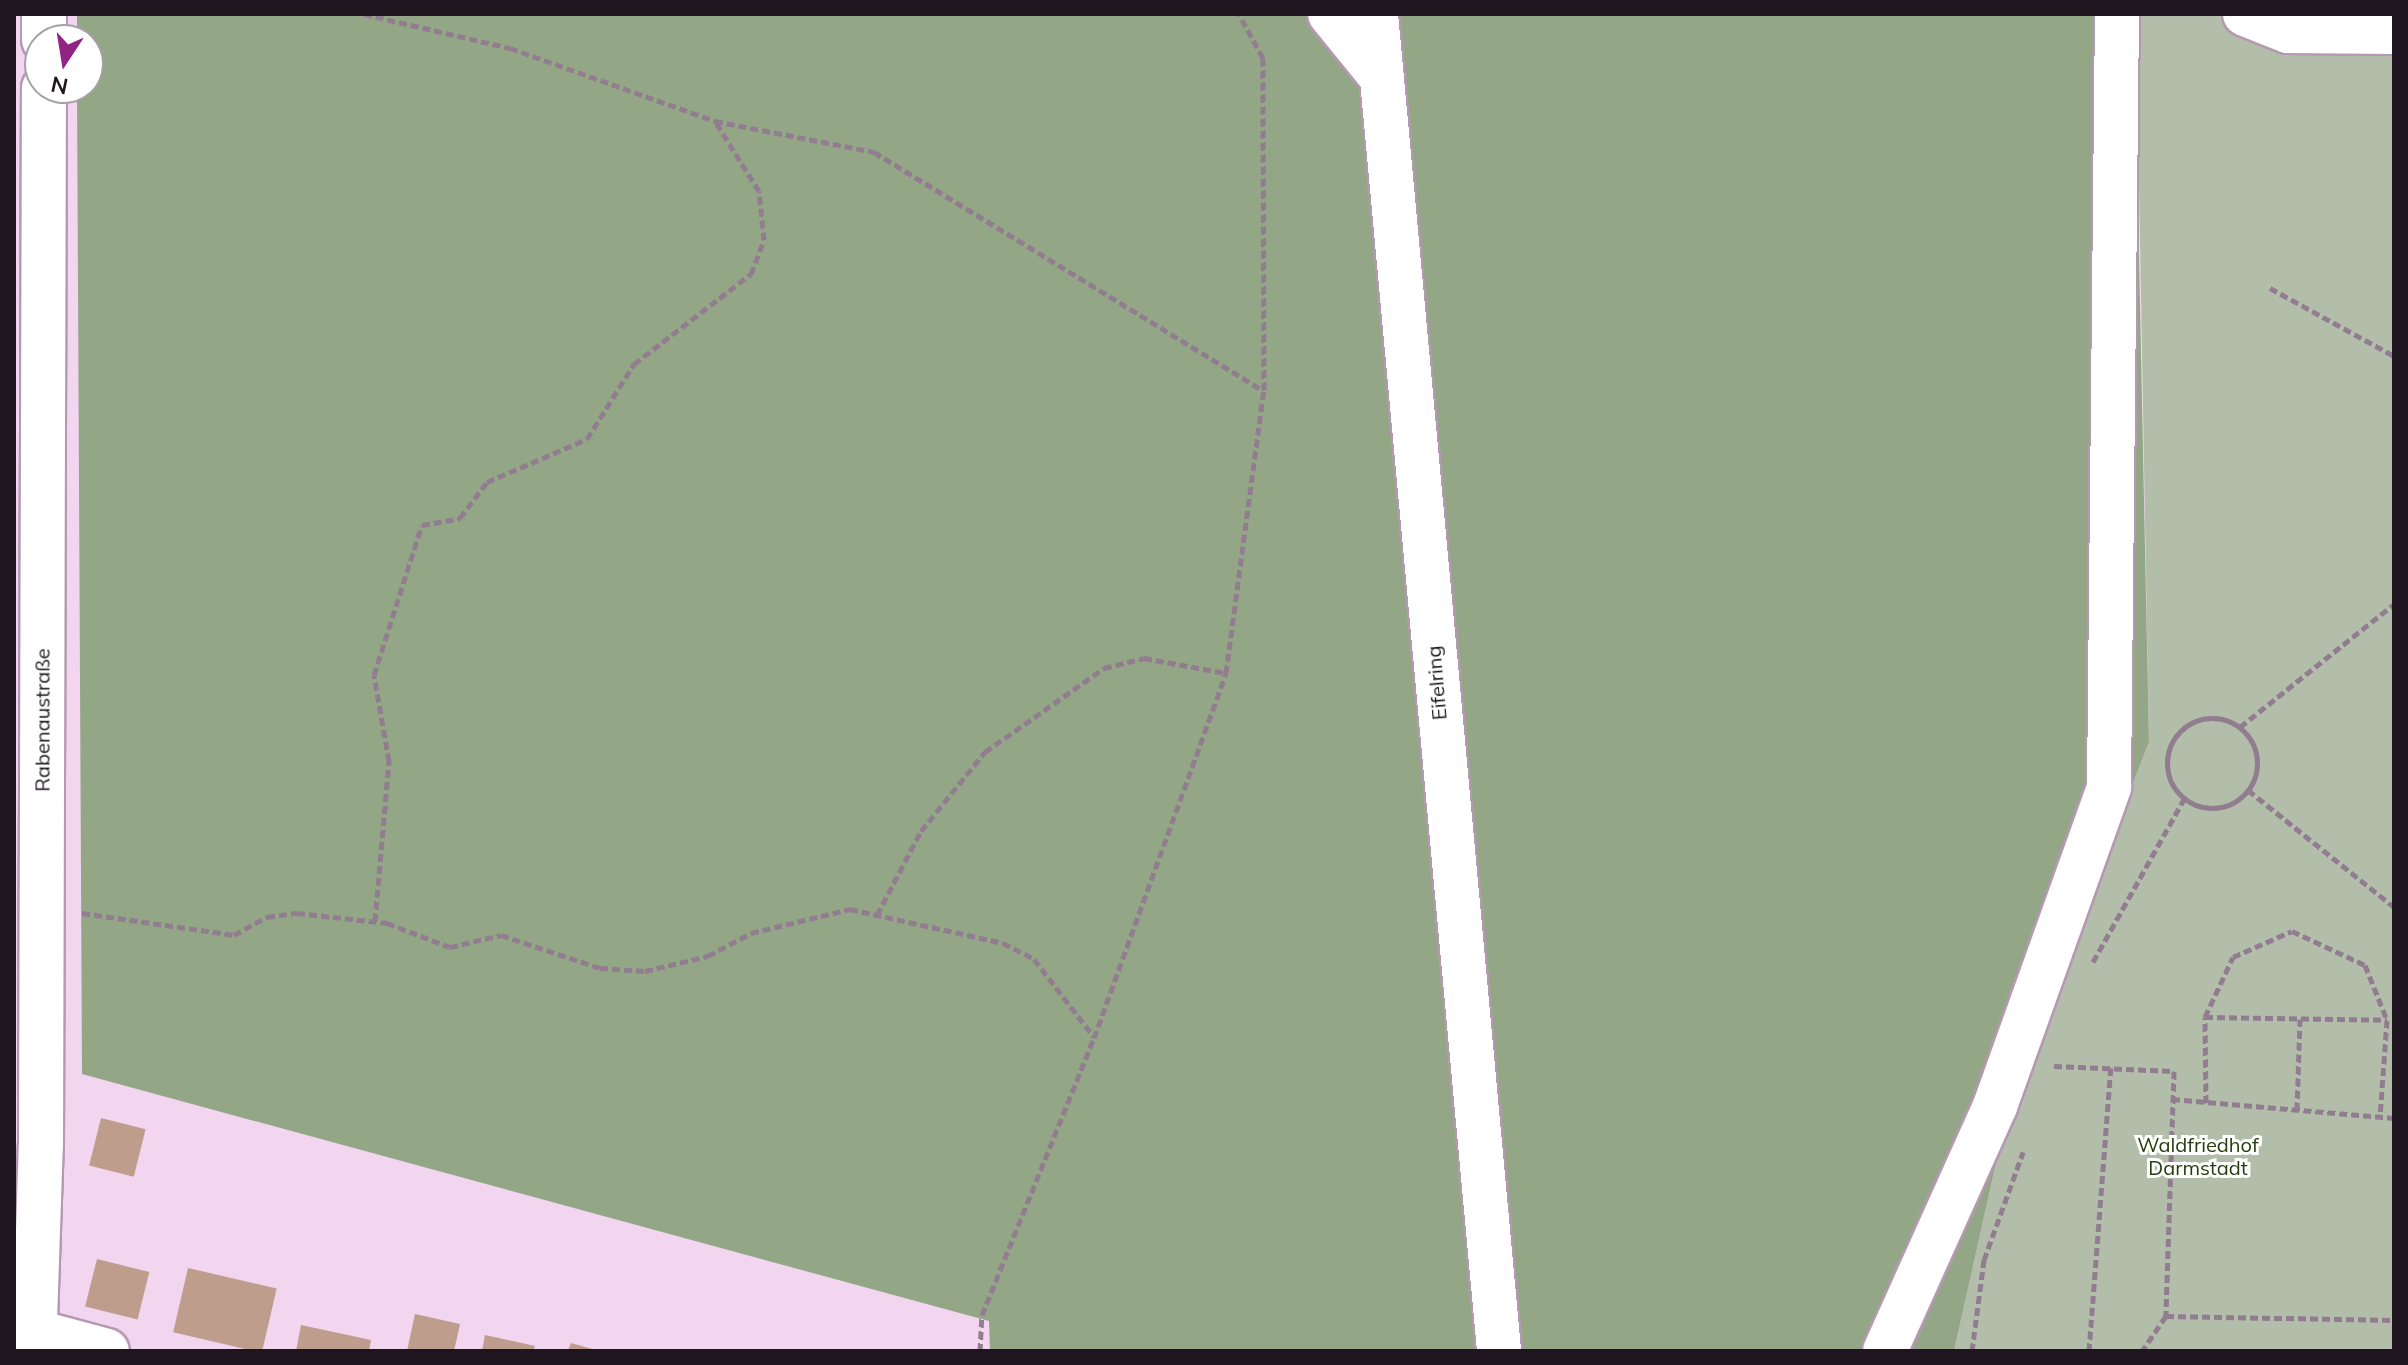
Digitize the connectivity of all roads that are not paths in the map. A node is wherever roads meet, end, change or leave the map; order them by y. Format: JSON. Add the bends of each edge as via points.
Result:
{"nodes":[{"id":1,"x":1330,"y":14,"type":"edge"},
{"id":2,"x":2117,"y":14,"type":"edge"},
{"id":3,"x":2245,"y":14,"type":"edge"},
{"id":4,"x":1379,"y":17,"type":"edge"},
{"id":5,"x":2394,"y":32,"type":"edge"},
{"id":6,"x":1382,"y":78,"type":"junction"},
{"id":7,"x":44,"y":104,"type":"edge"},
{"id":8,"x":27,"y":1336,"type":"edge"},
{"id":9,"x":107,"y":1351,"type":"edge"},
{"id":10,"x":1499,"y":1351,"type":"edge"},
{"id":11,"x":1885,"y":1351,"type":"edge"}],
"edges":[{"from":1,"to":6,"type":"street"},
{"from":2,"to":11,"type":"street","via":[[2109,787],[1995,1106]]},
{"from":3,"to":5,"type":"street","via":[[2288,31]]},
{"from":4,"to":6,"type":"street","name":"Eifelring"},
{"from":6,"to":10,"type":"street","name":"Eifelring"},
{"from":7,"to":8,"type":"street","name":"Rabenaustraße","via":[[42,918]]},
{"from":8,"to":9,"type":"street"}]}
